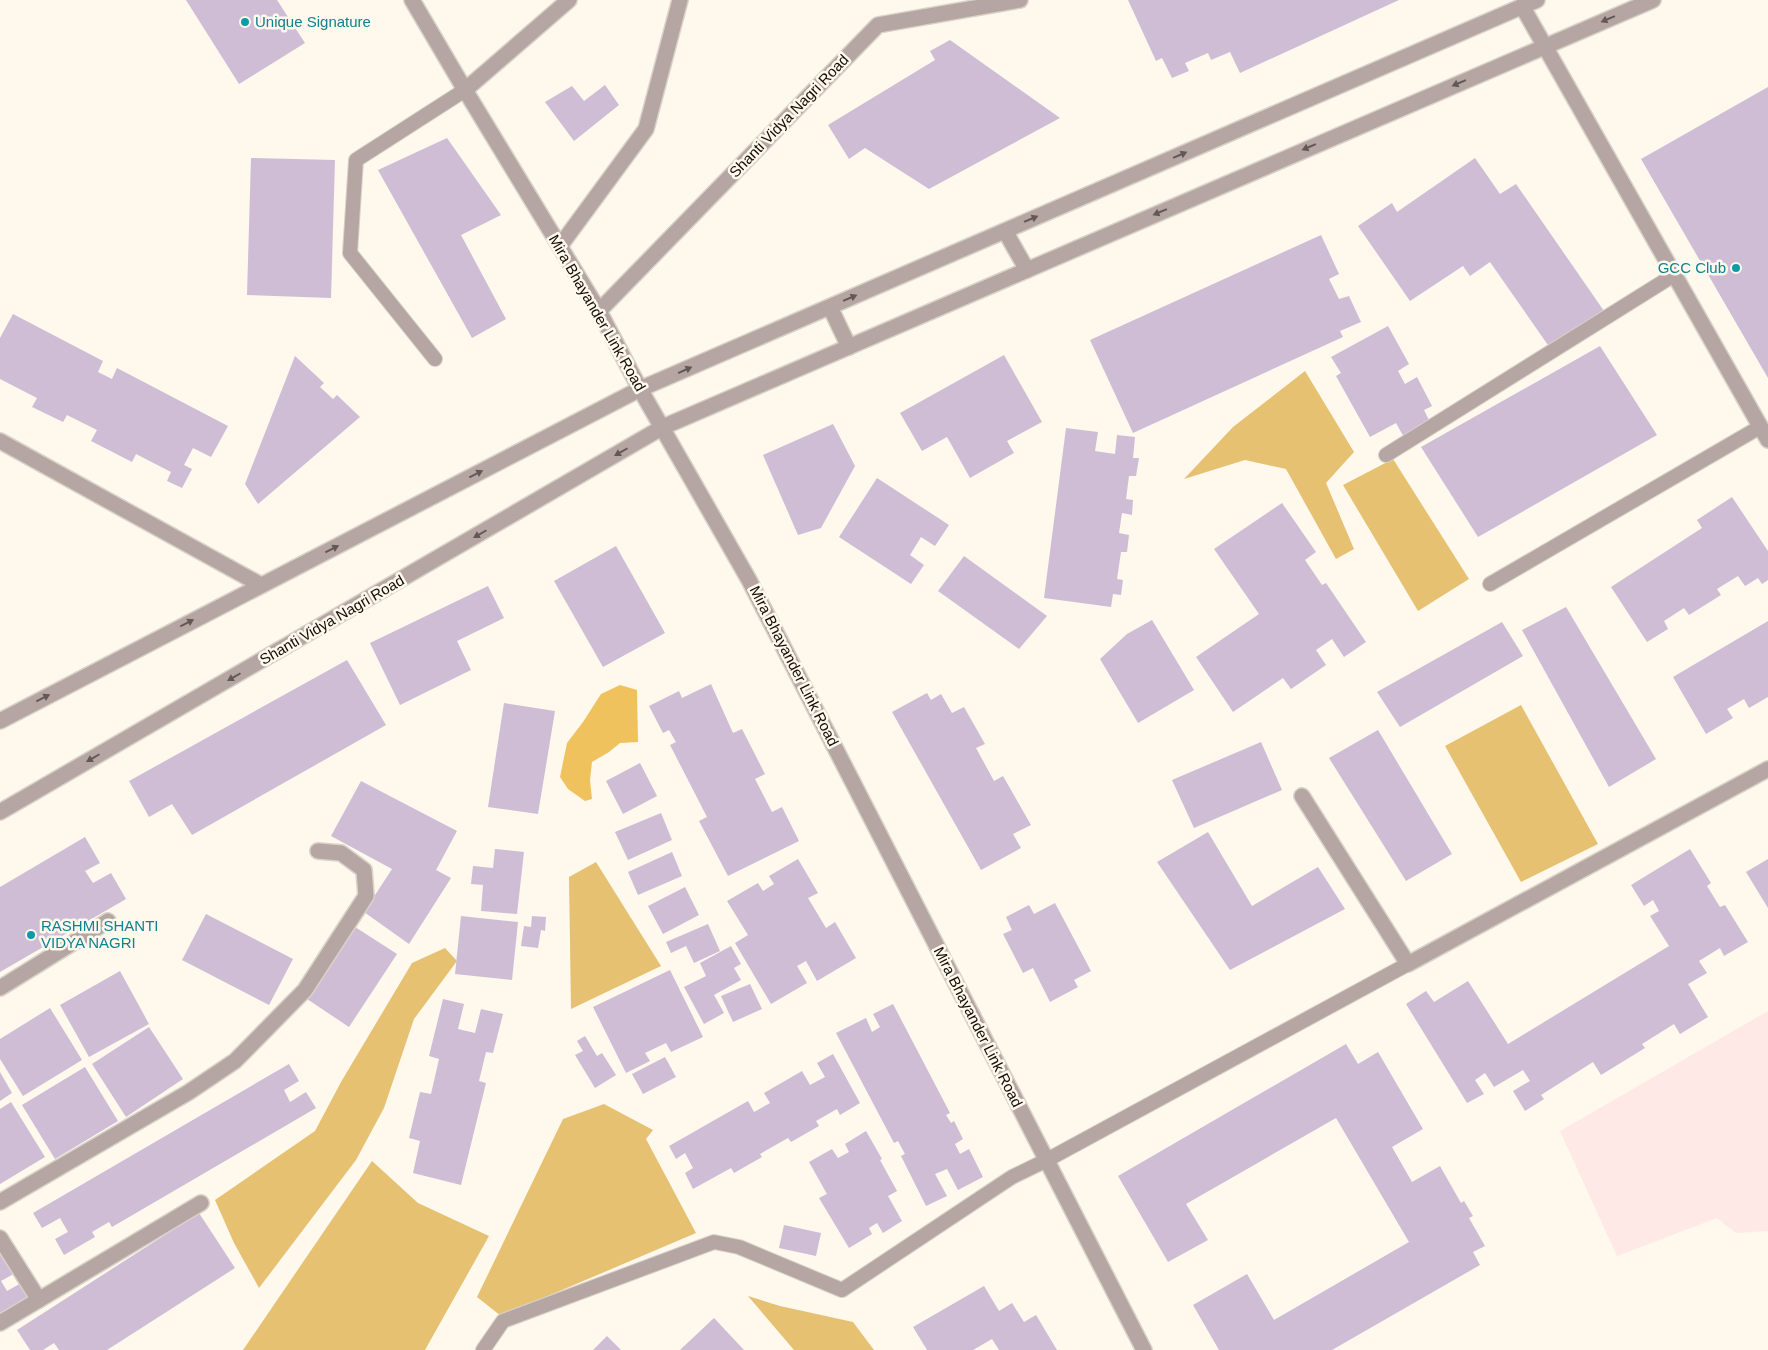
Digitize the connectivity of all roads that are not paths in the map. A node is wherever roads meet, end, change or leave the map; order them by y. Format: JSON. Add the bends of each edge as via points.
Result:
{"nodes":[{"id":1,"x":412,"y":0,"type":"edge"},
{"id":2,"x":569,"y":0,"type":"edge"},
{"id":3,"x":680,"y":0,"type":"edge"},
{"id":4,"x":1020,"y":0,"type":"edge"},
{"id":5,"x":1537,"y":0,"type":"edge"},
{"id":6,"x":1653,"y":0,"type":"edge"},
{"id":7,"x":1522,"y":6,"type":"junction"},
{"id":8,"x":1545,"y":45,"type":"junction"},
{"id":9,"x":465,"y":90,"type":"junction"},
{"id":10,"x":1005,"y":231,"type":"junction"},
{"id":11,"x":560,"y":246,"type":"junction"},
{"id":12,"x":1027,"y":270,"type":"junction"},
{"id":13,"x":1674,"y":275,"type":"junction"},
{"id":14,"x":830,"y":307,"type":"junction"},
{"id":15,"x":599,"y":311,"type":"junction"},
{"id":16,"x":849,"y":347,"type":"junction"},
{"id":17,"x":435,"y":358,"type":"dead end"},
{"id":18,"x":640,"y":389,"type":"junction"},
{"id":19,"x":663,"y":427,"type":"junction"},
{"id":20,"x":1764,"y":434,"type":"edge"},
{"id":21,"x":0,"y":442,"type":"edge"},
{"id":22,"x":1386,"y":455,"type":"dead end"},
{"id":23,"x":1490,"y":584,"type":"dead end"},
{"id":24,"x":261,"y":585,"type":"junction"},
{"id":25,"x":0,"y":721,"type":"edge"},
{"id":26,"x":1768,"y":769,"type":"edge"},
{"id":27,"x":1302,"y":796,"type":"dead end"},
{"id":28,"x":0,"y":812,"type":"edge"},
{"id":29,"x":318,"y":851,"type":"dead end"},
{"id":30,"x":108,"y":921,"type":"dead end"},
{"id":31,"x":1408,"y":964,"type":"junction"},
{"id":32,"x":0,"y":988,"type":"edge"},
{"id":33,"x":1047,"y":1160,"type":"junction"},
{"id":34,"x":0,"y":1202,"type":"edge"},
{"id":35,"x":201,"y":1203,"type":"dead end"},
{"id":36,"x":0,"y":1238,"type":"edge"},
{"id":37,"x":39,"y":1300,"type":"junction"},
{"id":38,"x":0,"y":1323,"type":"edge"},
{"id":39,"x":482,"y":1350,"type":"edge"},
{"id":40,"x":1144,"y":1350,"type":"edge"}],
"edges":[{"from":1,"to":9,"type":"street","name":"Mira Bhayander Link Road"},
{"from":2,"to":9,"type":"street"},
{"from":3,"to":11,"type":"street","via":[[646,129]]},
{"from":4,"to":15,"type":"street","name":"Shanti Vidya Nagri Road","via":[[878,25]]},
{"from":5,"to":7,"type":"street"},
{"from":6,"to":8,"type":"street","name":"Shanti Vidya Nagri Road","one_way":true},
{"from":7,"to":8,"type":"street"},
{"from":10,"to":7,"type":"street","one_way":true},
{"from":8,"to":12,"type":"street","name":"Shanti Vidya Nagri Road","one_way":true},
{"from":8,"to":13,"type":"street"},
{"from":9,"to":11,"type":"street","name":"Mira Bhayander Link Road"},
{"from":9,"to":17,"type":"lane","via":[[356,160],[350,253]]},
{"from":10,"to":12,"type":"street"},
{"from":14,"to":10,"type":"street","one_way":true},
{"from":11,"to":15,"type":"street","name":"Mira Bhayander Link Road"},
{"from":12,"to":16,"type":"street","name":"Shanti Vidya Nagri Road"},
{"from":13,"to":20,"type":"street"},
{"from":13,"to":22,"type":"lane"},
{"from":14,"to":16,"type":"street"},
{"from":18,"to":14,"type":"street","one_way":true},
{"from":15,"to":18,"type":"street","name":"Mira Bhayander Link Road"},
{"from":16,"to":19,"type":"street","name":"Shanti Vidya Nagri Road"},
{"from":18,"to":19,"type":"street","name":"Mira Bhayander Link Road"},
{"from":24,"to":18,"type":"street","one_way":true},
{"from":19,"to":28,"type":"street","name":"Shanti Vidya Nagri Road","one_way":true},
{"from":19,"to":33,"type":"street","name":"Mira Bhayander Link Road","via":[[749,580]]},
{"from":20,"to":23,"type":"lane"},
{"from":21,"to":24,"type":"street"},
{"from":25,"to":24,"type":"street","one_way":true},
{"from":26,"to":31,"type":"street"},
{"from":27,"to":31,"type":"street"},
{"from":29,"to":34,"type":"street","via":[[341,853],[364,870],[366,896],[305,990],[235,1061],[189,1092]]},
{"from":30,"to":32,"type":"street"},
{"from":31,"to":33,"type":"lane"},
{"from":33,"to":39,"type":"lane","via":[[1012,1177],[842,1290],[740,1247],[714,1242],[503,1321]]},
{"from":33,"to":40,"type":"street","name":"Mira Bhayander Link Road"},
{"from":35,"to":37,"type":"street"},
{"from":36,"to":37,"type":"street"},
{"from":37,"to":38,"type":"street"}]}
